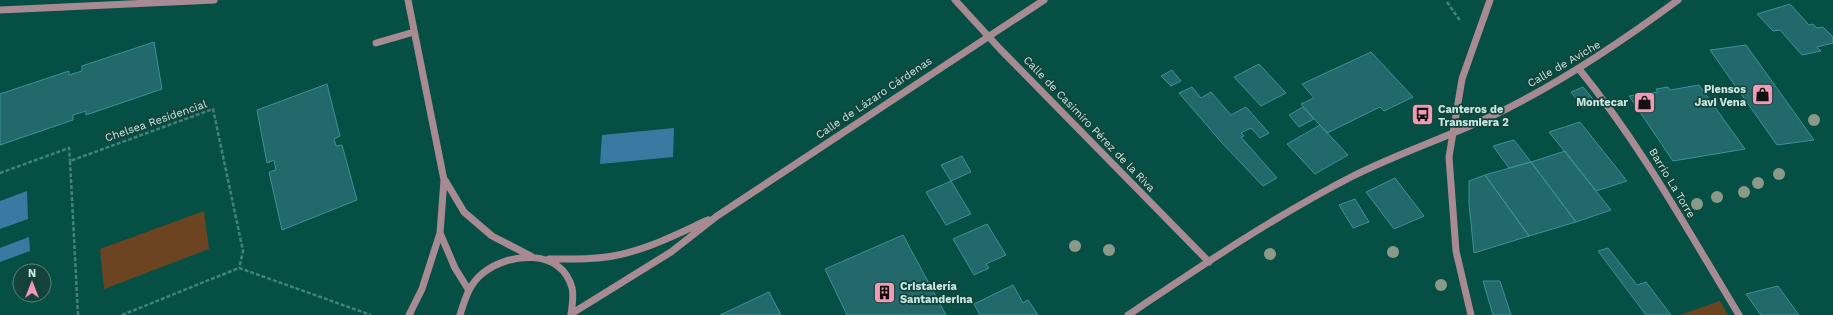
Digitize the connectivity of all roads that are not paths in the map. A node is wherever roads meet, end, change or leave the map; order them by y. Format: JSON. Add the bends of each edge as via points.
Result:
{"nodes":[{"id":1,"x":214,"y":0,"type":"edge"},
{"id":2,"x":408,"y":0,"type":"edge"},
{"id":3,"x":955,"y":0,"type":"edge"},
{"id":4,"x":1044,"y":0,"type":"edge"},
{"id":5,"x":1490,"y":0,"type":"edge"},
{"id":6,"x":1678,"y":0,"type":"edge"},
{"id":7,"x":0,"y":10,"type":"edge"},
{"id":8,"x":414,"y":32,"type":"junction"},
{"id":9,"x":989,"y":36,"type":"junction"},
{"id":10,"x":376,"y":43,"type":"dead end"},
{"id":11,"x":1579,"y":69,"type":"junction"},
{"id":12,"x":1452,"y":132,"type":"junction"},
{"id":13,"x":444,"y":180,"type":"junction"},
{"id":14,"x":717,"y":216,"type":"junction"},
{"id":15,"x":440,"y":233,"type":"junction"},
{"id":16,"x":531,"y":256,"type":"junction"},
{"id":17,"x":548,"y":259,"type":"junction"},
{"id":18,"x":1209,"y":262,"type":"junction"},
{"id":19,"x":468,"y":289,"type":"junction"},
{"id":20,"x":409,"y":315,"type":"edge"},
{"id":21,"x":460,"y":315,"type":"edge"},
{"id":22,"x":571,"y":315,"type":"edge"},
{"id":23,"x":1128,"y":315,"type":"edge"},
{"id":24,"x":1471,"y":315,"type":"edge"},
{"id":25,"x":1739,"y":315,"type":"edge"}],
"edges":[{"from":1,"to":7,"type":"street"},
{"from":2,"to":8,"type":"street"},
{"from":3,"to":9,"type":"street","name":"Calle de Casimiro Pérez de la Riva"},
{"from":4,"to":9,"type":"street","name":"Calle de Lázaro Cárdenas"},
{"from":5,"to":12,"type":"street","via":[[1462,79]]},
{"from":6,"to":11,"type":"street","name":"Calle de Aviche"},
{"from":8,"to":10,"type":"street"},
{"from":8,"to":13,"type":"street"},
{"from":9,"to":14,"type":"street","name":"Calle de Lázaro Cárdenas"},
{"from":9,"to":18,"type":"street","name":"Calle de Casimiro Pérez de la Riva"},
{"from":11,"to":12,"type":"street","name":"Calle de Aviche","via":[[1507,108]]},
{"from":11,"to":25,"type":"street","name":"Barrio La Torre","via":[[1604,98],[1654,173]]},
{"from":12,"to":18,"type":"street","name":"Calle de Aviche","via":[[1378,163],[1258,230]]},
{"from":12,"to":24,"type":"street","via":[[1449,157],[1450,189],[1456,251]]},
{"from":13,"to":15,"type":"street"},
{"from":13,"to":16,"type":"street","via":[[464,212],[492,236]]},
{"from":14,"to":17,"type":"street","name":"Calle de Lázaro Cárdenas","via":[[665,239],[622,254],[580,259]]},
{"from":14,"to":22,"type":"street","name":"Calle de Lázaro Cárdenas","via":[[671,252]]},
{"from":15,"to":19,"type":"street","via":[[455,268]]},
{"from":15,"to":20,"type":"street","via":[[422,289]]},
{"from":16,"to":17,"type":"street","name":"Calle de Lázaro Cárdenas"},
{"from":16,"to":19,"type":"street","via":[[512,258],[495,264],[480,275]]},
{"from":17,"to":22,"type":"street","via":[[562,268],[571,281],[574,297]]},
{"from":18,"to":23,"type":"street","name":"Calle de Aviche"},
{"from":19,"to":21,"type":"street"}]}
